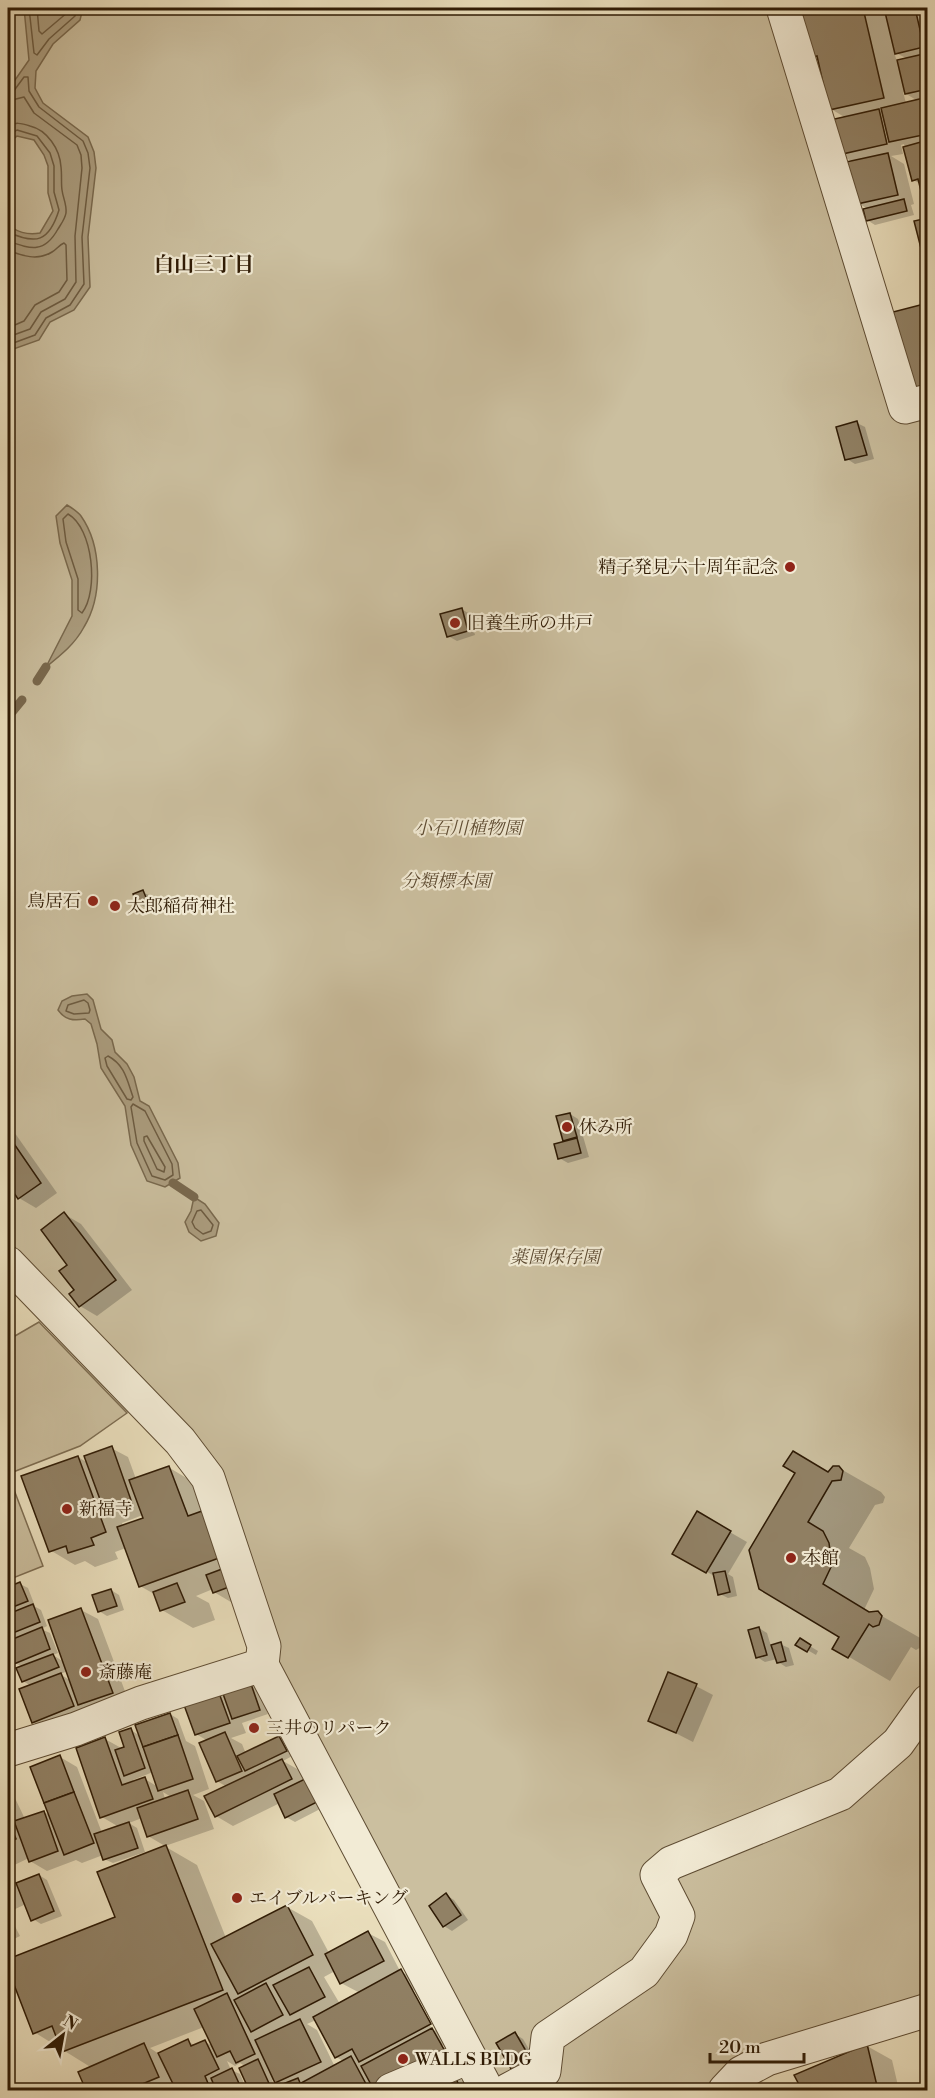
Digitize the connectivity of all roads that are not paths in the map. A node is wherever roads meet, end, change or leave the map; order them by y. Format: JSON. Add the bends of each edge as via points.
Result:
{"nodes":[{"id":1,"x":783,"y":8,"type":"edge"},
{"id":2,"x":927,"y":401,"type":"edge"},
{"id":3,"x":8,"y":1263,"type":"edge"},
{"id":4,"x":262,"y":1665,"type":"junction"},
{"id":5,"x":927,"y":1701,"type":"edge"},
{"id":6,"x":8,"y":1750,"type":"edge"},
{"id":7,"x":927,"y":2010,"type":"edge"},
{"id":8,"x":469,"y":2057,"type":"junction"},
{"id":9,"x":391,"y":2091,"type":"edge"},
{"id":10,"x":487,"y":2091,"type":"edge"},
{"id":11,"x":508,"y":2091,"type":"edge"},
{"id":12,"x":725,"y":2091,"type":"edge"}],
"edges":[{"from":1,"to":2,"type":"street","via":[[904,407]]},
{"from":3,"to":4,"type":"street","via":[[180,1441],[208,1478],[264,1646]]},
{"from":4,"to":6,"type":"street"},
{"from":4,"to":8,"type":"street"},
{"from":5,"to":11,"type":"street","via":[[898,1743],[840,1794],[671,1863],[657,1875],[678,1916],[671,1935],[644,1972],[548,2037],[544,2070]]},
{"from":7,"to":12,"type":"street","via":[[767,2059],[741,2073]]},
{"from":8,"to":9,"type":"street"},
{"from":8,"to":10,"type":"street"}]}
